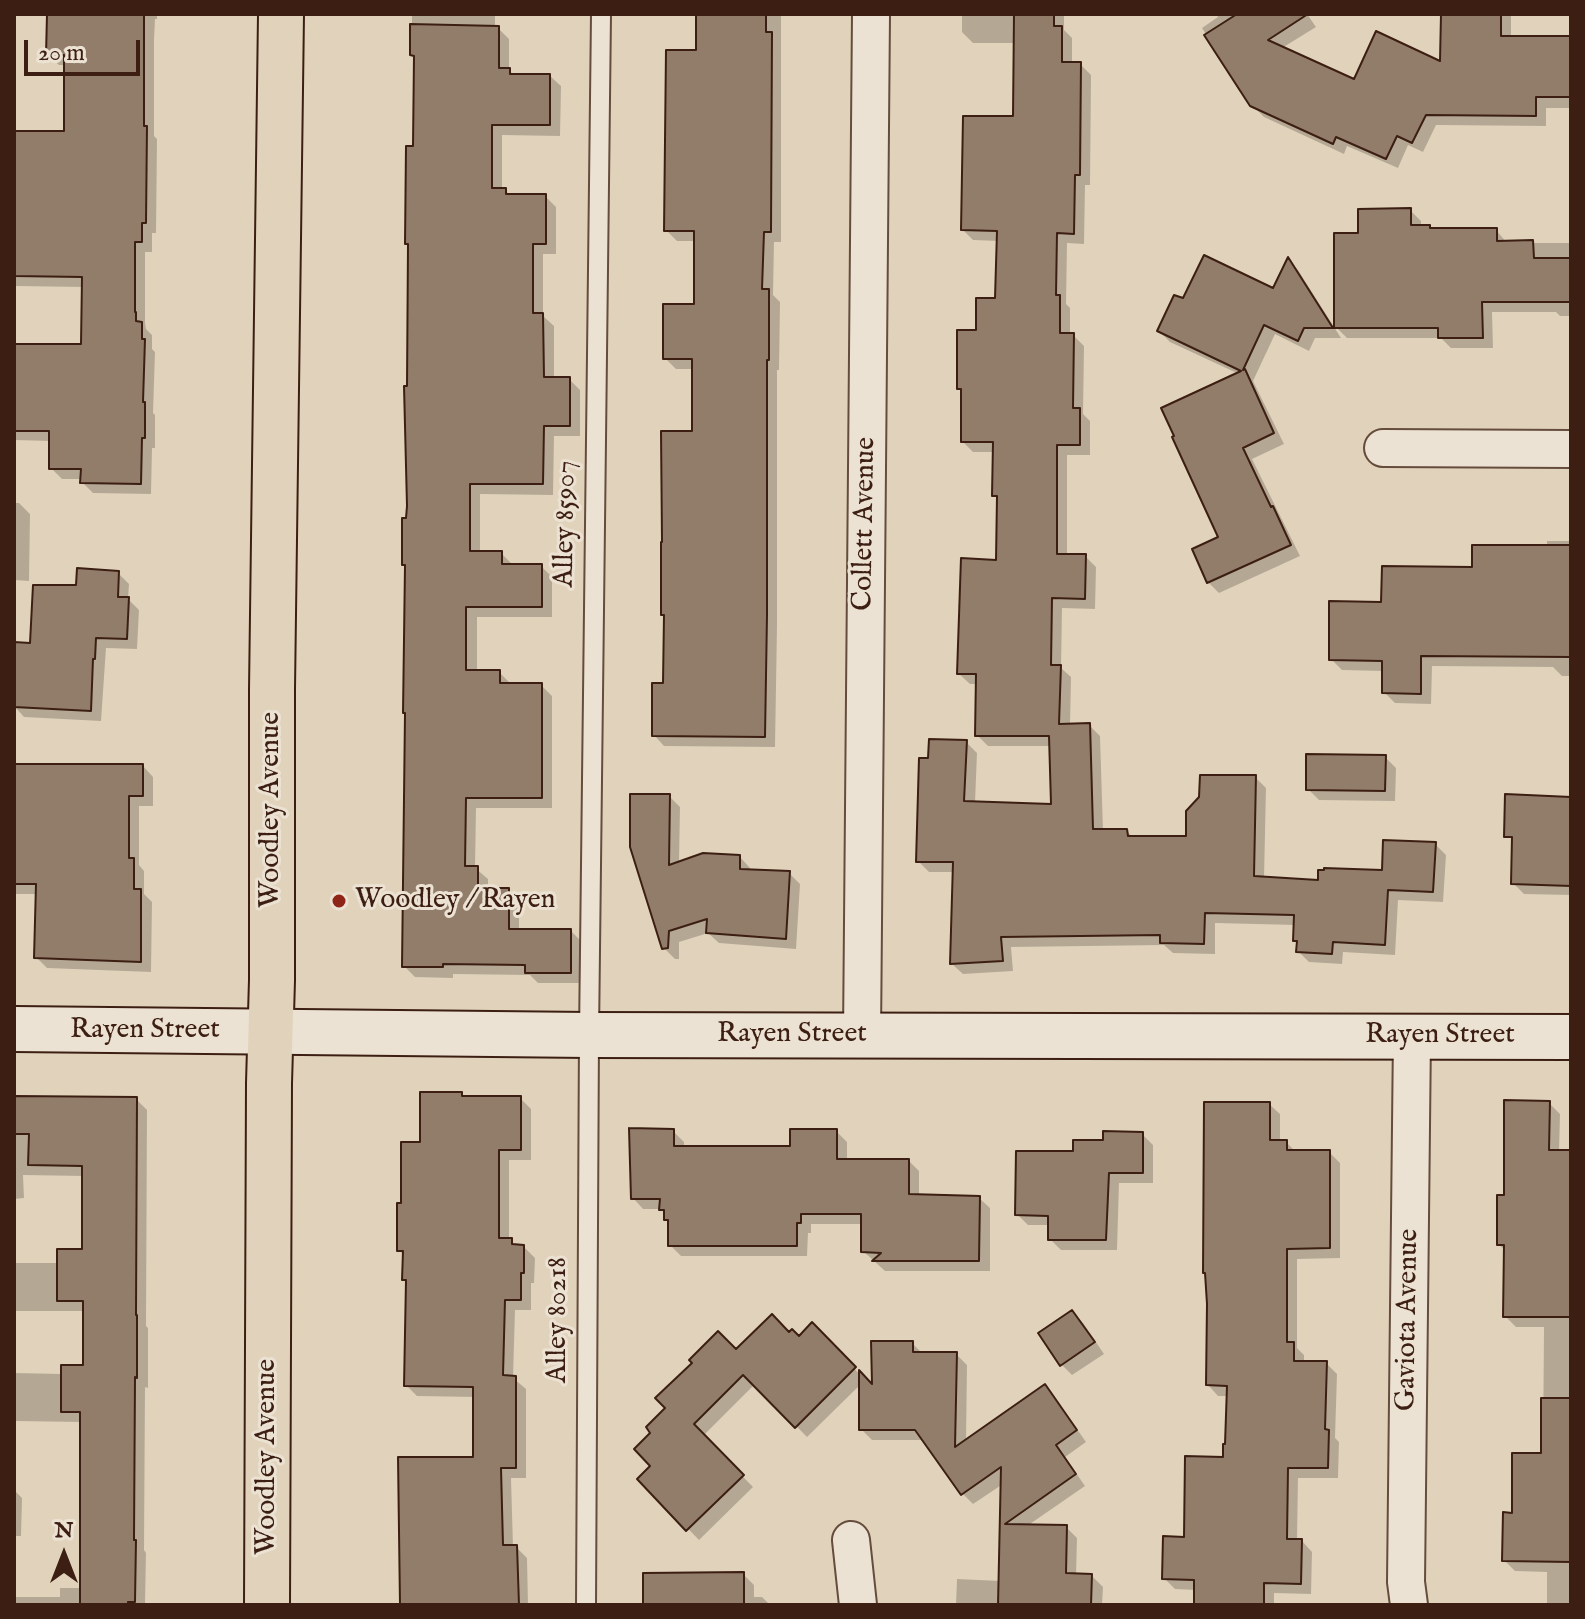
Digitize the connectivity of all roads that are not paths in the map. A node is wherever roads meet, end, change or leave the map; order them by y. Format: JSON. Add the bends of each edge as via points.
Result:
{"nodes":[{"id":1,"x":281,"y":14,"type":"edge"},
{"id":2,"x":601,"y":14,"type":"edge"},
{"id":3,"x":871,"y":14,"type":"edge"},
{"id":4,"x":1383,"y":448,"type":"dead end"},
{"id":5,"x":1571,"y":449,"type":"edge"},
{"id":6,"x":14,"y":1029,"type":"edge"},
{"id":7,"x":270,"y":1031,"type":"junction"},
{"id":8,"x":589,"y":1035,"type":"junction"},
{"id":9,"x":862,"y":1035,"type":"junction"},
{"id":10,"x":1412,"y":1035,"type":"junction"},
{"id":11,"x":1571,"y":1037,"type":"edge"},
{"id":12,"x":851,"y":1540,"type":"dead end"},
{"id":13,"x":267,"y":1605,"type":"edge"},
{"id":14,"x":586,"y":1605,"type":"edge"},
{"id":15,"x":858,"y":1605,"type":"edge"},
{"id":16,"x":1409,"y":1605,"type":"edge"}],
"edges":[{"from":1,"to":7,"type":"main road","name":"Woodley Avenue"},
{"from":2,"to":8,"type":"lane","name":"Alley 85907"},
{"from":3,"to":9,"type":"street","name":"Collett Avenue"},
{"from":4,"to":5,"type":"street"},
{"from":6,"to":7,"type":"street","name":"Rayen Street"},
{"from":7,"to":8,"type":"street","name":"Rayen Street"},
{"from":7,"to":13,"type":"main road","name":"Woodley Avenue"},
{"from":8,"to":9,"type":"street","name":"Rayen Street"},
{"from":8,"to":14,"type":"lane","name":"Alley 80218"},
{"from":9,"to":10,"type":"street","name":"Rayen Street"},
{"from":10,"to":11,"type":"street","name":"Rayen Street"},
{"from":10,"to":16,"type":"street","name":"Gaviota Avenue"},
{"from":12,"to":15,"type":"street"}]}
